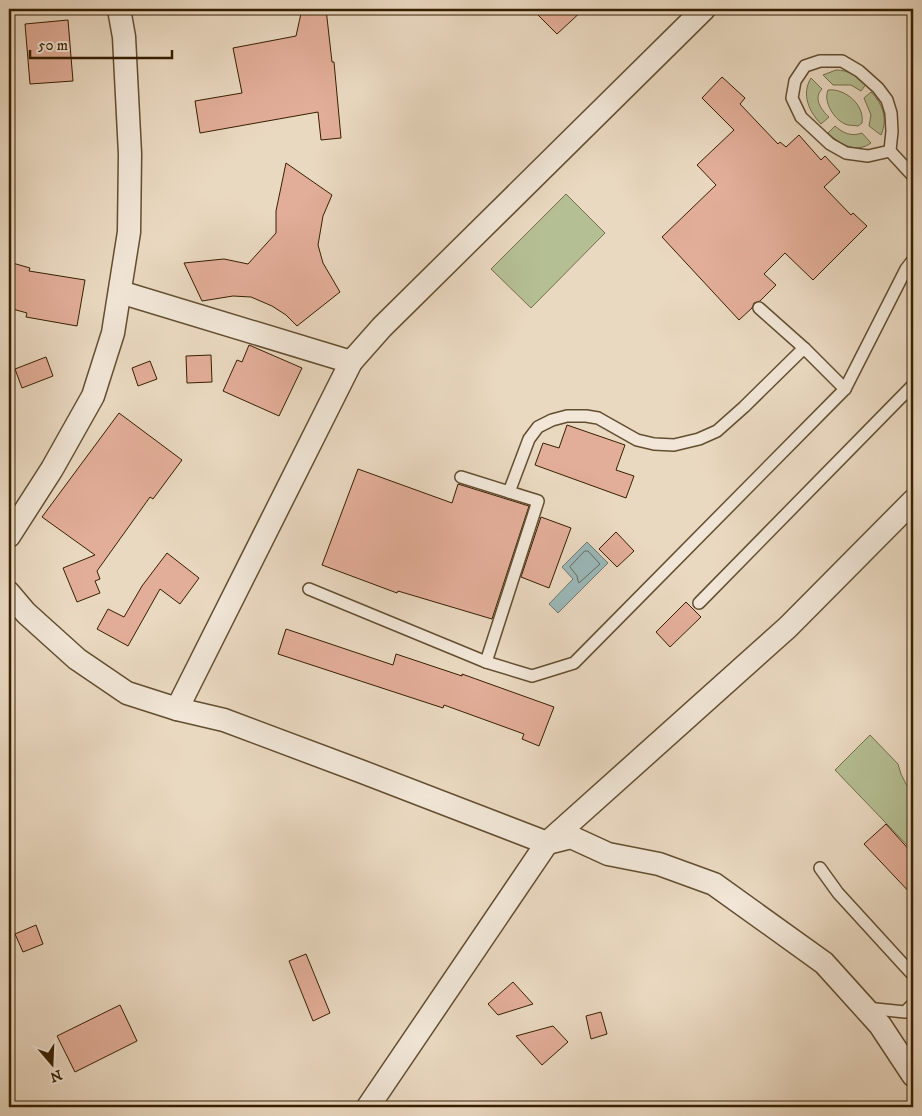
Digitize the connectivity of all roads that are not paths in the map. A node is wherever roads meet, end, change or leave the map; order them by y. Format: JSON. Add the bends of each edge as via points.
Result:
{"nodes":[{"id":1,"x":119,"y":9,"type":"edge"},
{"id":2,"x":704,"y":9,"type":"edge"},
{"id":3,"x":890,"y":151,"type":"junction"},
{"id":4,"x":913,"y":176,"type":"edge"},
{"id":5,"x":913,"y":260,"type":"edge"},
{"id":6,"x":120,"y":292,"type":"junction"},
{"id":7,"x":759,"y":308,"type":"dead end"},
{"id":8,"x":804,"y":348,"type":"junction"},
{"id":9,"x":351,"y":362,"type":"junction"},
{"id":10,"x":913,"y":385,"type":"edge"},
{"id":11,"x":845,"y":390,"type":"junction"},
{"id":12,"x":461,"y":477,"type":"dead end"},
{"id":13,"x":509,"y":492,"type":"junction"},
{"id":14,"x":913,"y":502,"type":"edge"},
{"id":15,"x":9,"y":536,"type":"edge"},
{"id":16,"x":309,"y":589,"type":"dead end"},
{"id":17,"x":9,"y":593,"type":"edge"},
{"id":18,"x":699,"y":603,"type":"dead end"},
{"id":19,"x":486,"y":662,"type":"junction"},
{"id":20,"x":177,"y":709,"type":"junction"},
{"id":21,"x":547,"y":843,"type":"junction"},
{"id":22,"x":820,"y":868,"type":"dead end"},
{"id":23,"x":913,"y":975,"type":"edge"},
{"id":24,"x":913,"y":1004,"type":"edge"},
{"id":25,"x":864,"y":1008,"type":"junction"},
{"id":26,"x":913,"y":1074,"type":"edge"},
{"id":27,"x":368,"y":1107,"type":"edge"}],
"edges":[{"from":1,"to":6,"type":"street","via":[[124,37],[130,154],[129,232]]},
{"from":2,"to":9,"type":"street","via":[[382,327]]},
{"from":3,"to":3,"type":"lane","via":[[891,113],[878,88],[860,71],[842,61],[820,61],[805,66],[795,81],[792,98],[801,117],[830,144],[846,153],[868,156]]},
{"from":3,"to":4,"type":"lane"},
{"from":5,"to":11,"type":"lane"},
{"from":6,"to":9,"type":"street"},
{"from":6,"to":15,"type":"street","via":[[113,333],[93,396]]},
{"from":7,"to":8,"type":"lane"},
{"from":8,"to":11,"type":"lane"},
{"from":8,"to":13,"type":"lane","via":[[717,432],[699,439],[674,445],[654,444],[637,440],[598,418],[567,416],[552,420],[538,428],[529,439]]},
{"from":9,"to":20,"type":"street"},
{"from":10,"to":18,"type":"lane"},
{"from":11,"to":19,"type":"lane","via":[[574,663],[532,676]]},
{"from":12,"to":13,"type":"lane"},
{"from":13,"to":19,"type":"lane","via":[[538,501]]},
{"from":14,"to":21,"type":"street","via":[[788,627]]},
{"from":16,"to":19,"type":"lane"},
{"from":17,"to":20,"type":"street","via":[[26,613],[77,658],[127,694]]},
{"from":20,"to":21,"type":"street","via":[[224,720]]},
{"from":21,"to":25,"type":"street","via":[[571,837],[608,854],[659,864],[714,884],[824,963]]},
{"from":21,"to":27,"type":"street"},
{"from":22,"to":23,"type":"lane","via":[[838,893]]},
{"from":24,"to":25,"type":"lane","via":[[905,1012]]},
{"from":25,"to":26,"type":"street","via":[[880,1025]]}]}
